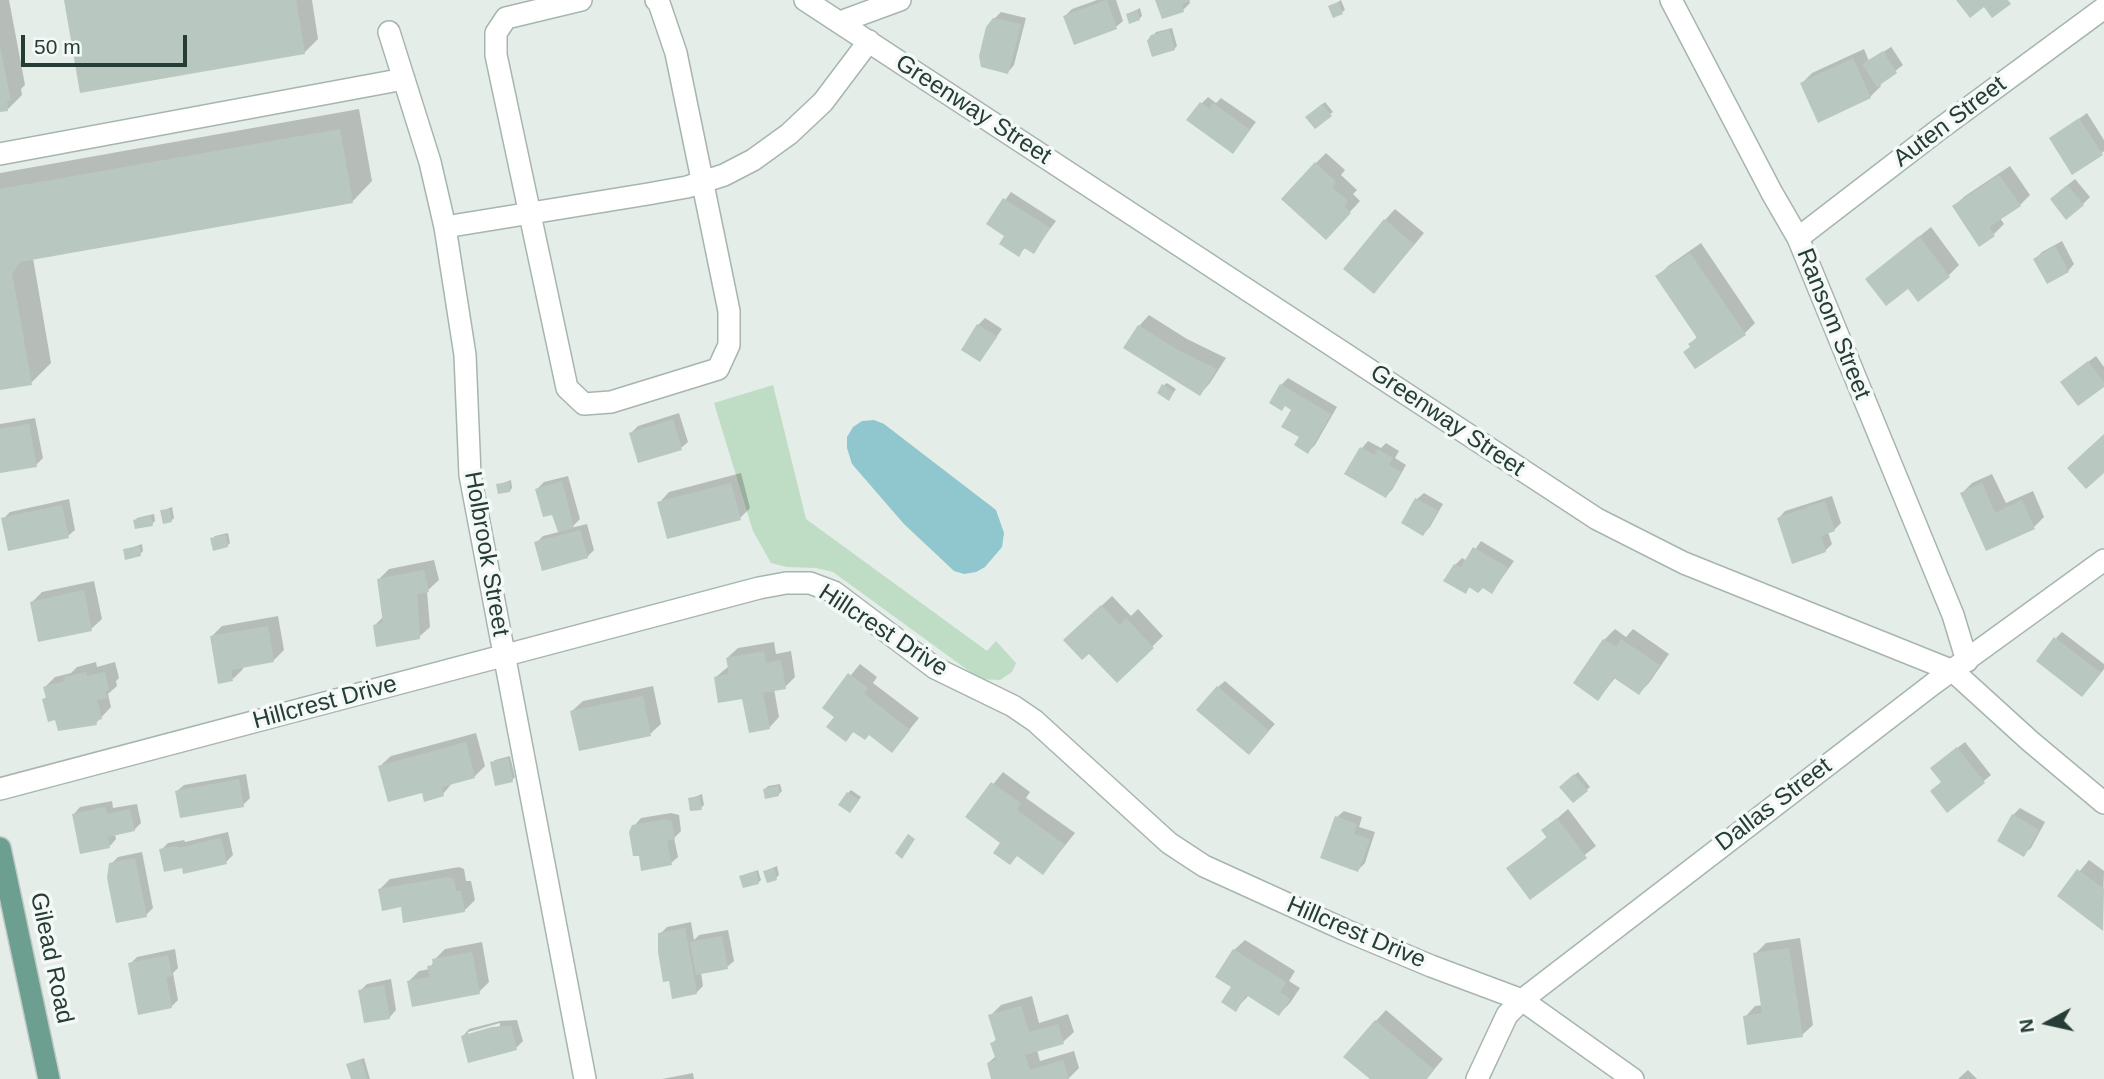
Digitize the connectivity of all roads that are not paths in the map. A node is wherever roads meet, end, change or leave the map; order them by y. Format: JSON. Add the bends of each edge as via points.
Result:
{"nodes":[{"id":1,"x":581,"y":0,"type":"edge"},
{"id":2,"x":656,"y":0,"type":"edge"},
{"id":3,"x":806,"y":0,"type":"edge"},
{"id":4,"x":901,"y":0,"type":"edge"},
{"id":5,"x":1671,"y":0,"type":"edge"},
{"id":6,"x":2104,"y":8,"type":"edge"},
{"id":7,"x":840,"y":22,"type":"junction"},
{"id":8,"x":389,"y":32,"type":"dead end"},
{"id":9,"x":869,"y":41,"type":"junction"},
{"id":10,"x":404,"y":79,"type":"junction"},
{"id":11,"x":0,"y":153,"type":"edge"},
{"id":12,"x":703,"y":182,"type":"junction"},
{"id":13,"x":531,"y":213,"type":"junction"},
{"id":14,"x":445,"y":227,"type":"junction"},
{"id":15,"x":1798,"y":238,"type":"junction"},
{"id":16,"x":2104,"y":560,"type":"edge"},
{"id":17,"x":504,"y":656,"type":"junction"},
{"id":18,"x":1960,"y":666,"type":"junction"},
{"id":19,"x":0,"y":789,"type":"edge"},
{"id":20,"x":2104,"y":803,"type":"edge"},
{"id":21,"x":0,"y":848,"type":"edge"},
{"id":22,"x":1522,"y":1000,"type":"junction"},
{"id":23,"x":49,"y":1079,"type":"edge"},
{"id":24,"x":585,"y":1079,"type":"edge"},
{"id":25,"x":1477,"y":1079,"type":"edge"},
{"id":26,"x":1633,"y":1079,"type":"edge"}],
"edges":[{"from":1,"to":13,"type":"street","via":[[506,18],[496,33],[496,55]]},
{"from":2,"to":12,"type":"street","via":[[676,53]]},
{"from":3,"to":7,"type":"street","name":"Greenway Street"},
{"from":4,"to":7,"type":"street"},
{"from":5,"to":15,"type":"street","name":"Ransom Street"},
{"from":6,"to":15,"type":"street","name":"Auten Street"},
{"from":7,"to":9,"type":"street","name":"Greenway Street"},
{"from":8,"to":10,"type":"street","name":"Holbrook Street"},
{"from":9,"to":12,"type":"street","via":[[823,102],[789,134],[753,160]]},
{"from":9,"to":18,"type":"street","name":"Greenway Street","via":[[1597,519],[1695,568]]},
{"from":10,"to":11,"type":"street"},
{"from":10,"to":14,"type":"street","name":"Holbrook Street"},
{"from":12,"to":13,"type":"street"},
{"from":12,"to":13,"type":"street","via":[[729,311],[729,345],[718,369],[611,402],[584,404],[567,388]]},
{"from":13,"to":14,"type":"street"},
{"from":14,"to":17,"type":"street","name":"Holbrook Street","via":[[465,355],[470,475]]},
{"from":15,"to":18,"type":"street","name":"Ransom Street","via":[[1953,615]]},
{"from":16,"to":18,"type":"street","name":"Dallas Street"},
{"from":17,"to":19,"type":"street","name":"Hillcrest Drive"},
{"from":17,"to":22,"type":"street","name":"Hillcrest Drive","via":[[759,588],[786,583],[822,587],[935,668],[1013,705],[1035,721],[1168,843],[1203,866],[1370,941]]},
{"from":17,"to":24,"type":"street","name":"Holbrook Street"},
{"from":18,"to":20,"type":"street","name":"Greenway Street","via":[[2030,741]]},
{"from":18,"to":22,"type":"street","name":"Dallas Street"},
{"from":21,"to":23,"type":"main road","name":"Gilead Road"},
{"from":22,"to":25,"type":"street","name":"Dallas Street","via":[[1507,1015]]},
{"from":22,"to":26,"type":"street","name":"Hillcrest Drive"}]}
